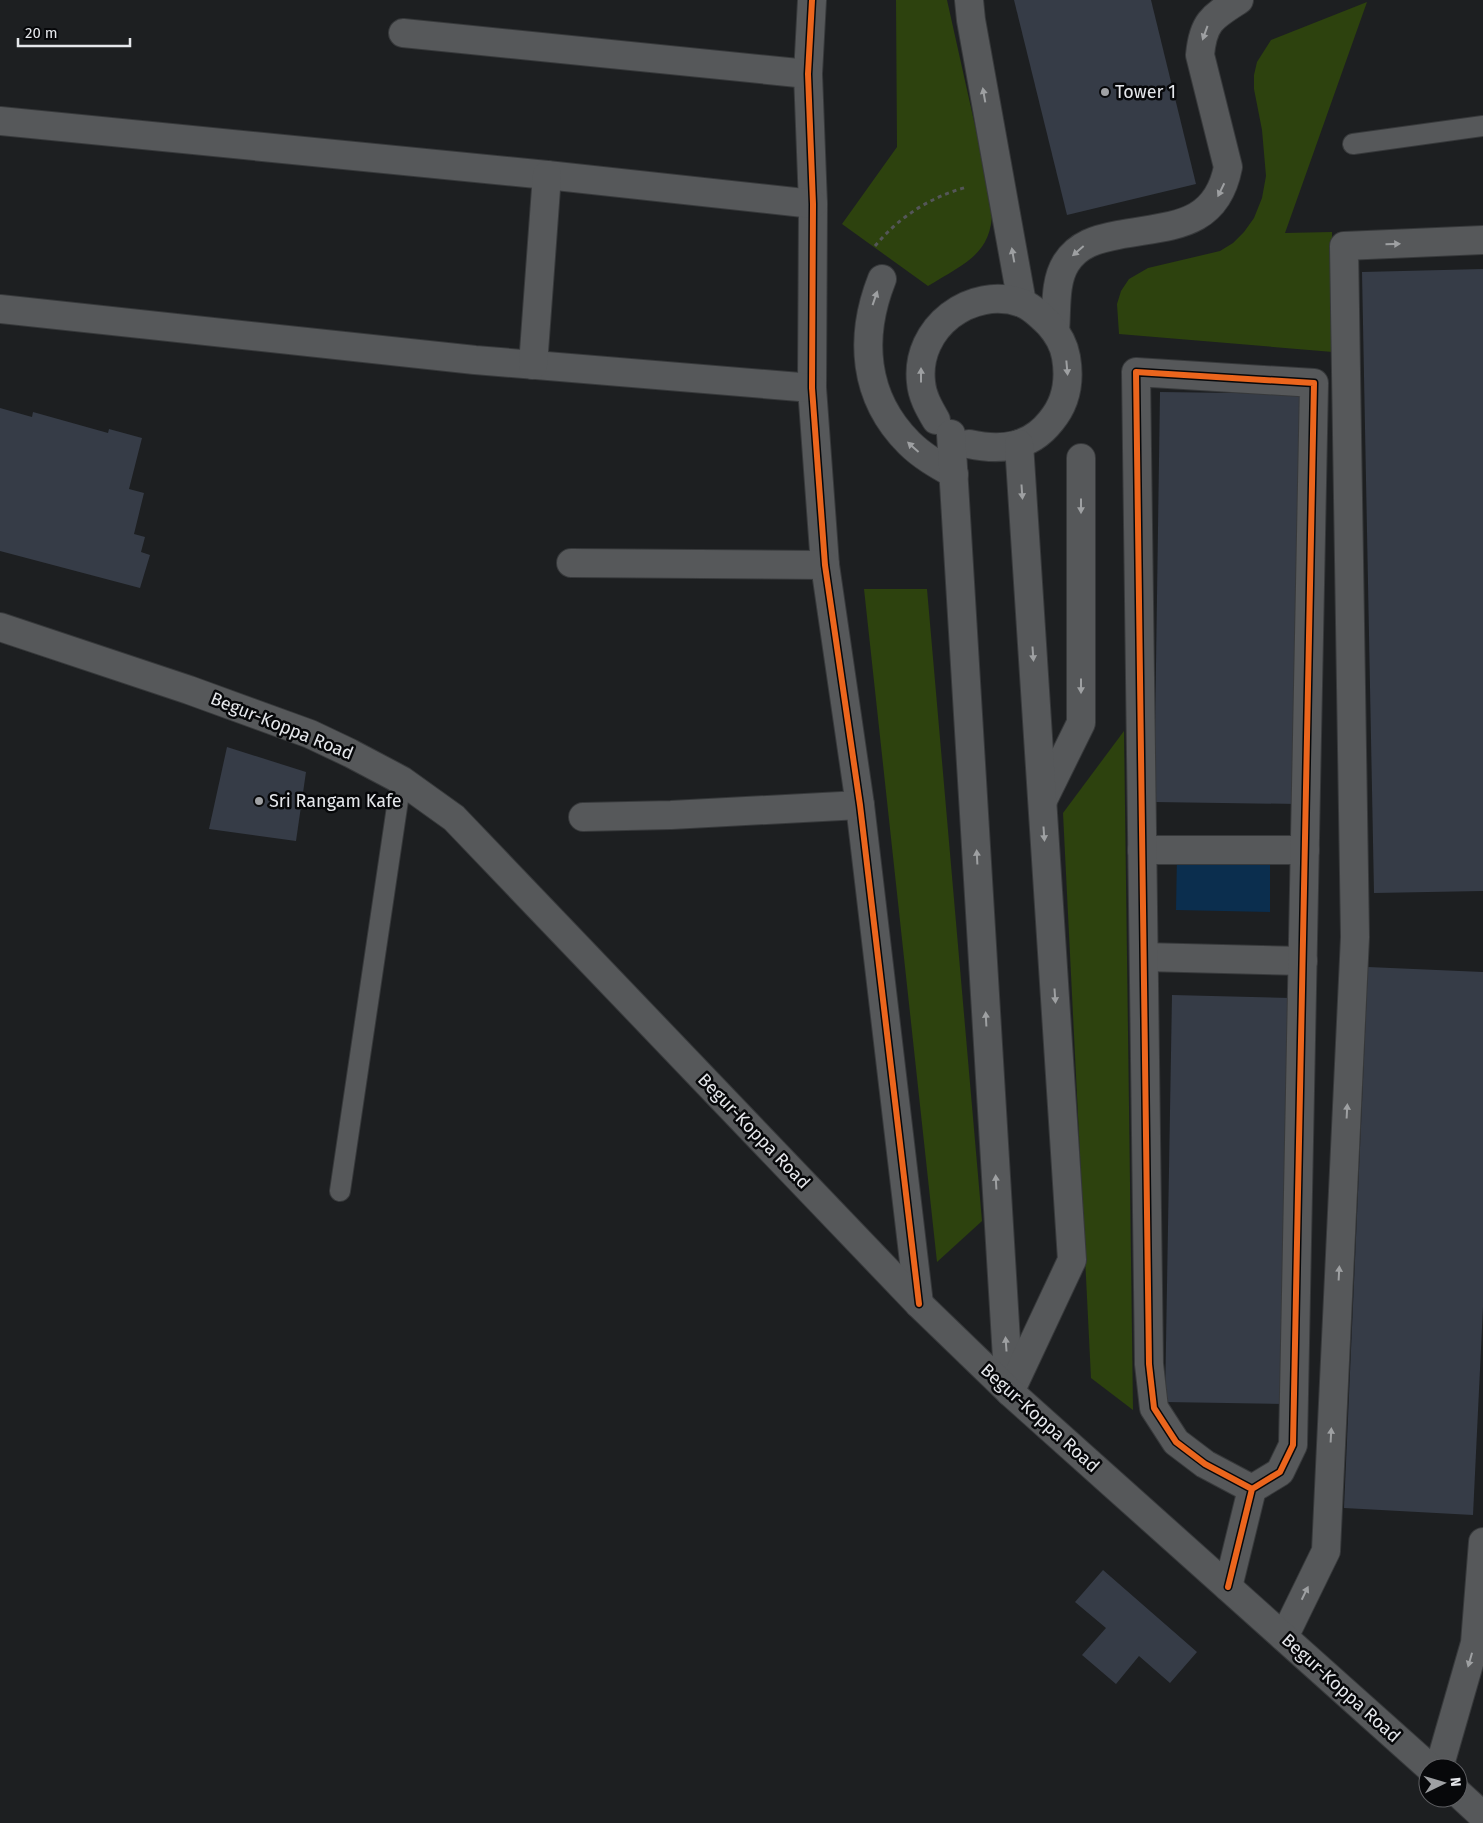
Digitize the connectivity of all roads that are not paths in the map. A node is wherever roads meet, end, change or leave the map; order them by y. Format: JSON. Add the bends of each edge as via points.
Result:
{"nodes":[{"id":1,"x":812,"y":0,"type":"edge"},
{"id":2,"x":970,"y":0,"type":"edge"},
{"id":3,"x":1239,"y":0,"type":"edge"},
{"id":4,"x":403,"y":33,"type":"dead end"},
{"id":5,"x":808,"y":74,"type":"junction"},
{"id":6,"x":0,"y":121,"type":"edge"},
{"id":7,"x":1483,"y":126,"type":"edge"},
{"id":8,"x":1353,"y":144,"type":"dead end"},
{"id":9,"x":547,"y":175,"type":"junction"},
{"id":10,"x":813,"y":204,"type":"junction"},
{"id":11,"x":1483,"y":240,"type":"edge"},
{"id":12,"x":882,"y":278,"type":"dead end"},
{"id":13,"x":1022,"y":303,"type":"junction"},
{"id":14,"x":0,"y":309,"type":"edge"},
{"id":15,"x":1055,"y":331,"type":"junction"},
{"id":16,"x":533,"y":365,"type":"junction"},
{"id":17,"x":812,"y":388,"type":"junction"},
{"id":18,"x":952,"y":433,"type":"junction"},
{"id":19,"x":1019,"y":444,"type":"junction"},
{"id":20,"x":1081,"y":458,"type":"dead end"},
{"id":21,"x":954,"y":474,"type":"junction"},
{"id":22,"x":571,"y":563,"type":"dead end"},
{"id":23,"x":825,"y":565,"type":"junction"},
{"id":24,"x":0,"y":627,"type":"edge"},
{"id":25,"x":401,"y":780,"type":"junction"},
{"id":26,"x":1042,"y":802,"type":"junction"},
{"id":27,"x":860,"y":805,"type":"junction"},
{"id":28,"x":583,"y":817,"type":"dead end"},
{"id":29,"x":1142,"y":850,"type":"junction"},
{"id":30,"x":1305,"y":850,"type":"junction"},
{"id":31,"x":1144,"y":958,"type":"junction"},
{"id":32,"x":1303,"y":961,"type":"junction"},
{"id":33,"x":340,"y":1191,"type":"dead end"},
{"id":34,"x":919,"y":1304,"type":"junction"},
{"id":35,"x":1010,"y":1392,"type":"junction"},
{"id":36,"x":1252,"y":1489,"type":"junction"},
{"id":37,"x":1483,"y":1542,"type":"edge"},
{"id":38,"x":1228,"y":1586,"type":"junction"},
{"id":39,"x":1284,"y":1637,"type":"junction"},
{"id":40,"x":1419,"y":1758,"type":"edge"},
{"id":41,"x":1442,"y":1758,"type":"edge"},
{"id":42,"x":1468,"y":1802,"type":"edge"},
{"id":43,"x":1483,"y":1816,"type":"edge"}],
"edges":[{"from":1,"to":5,"type":"street"},
{"from":13,"to":2,"type":"street","one_way":true},
{"from":3,"to":15,"type":"street","one_way":true,"via":[[1213,16],[1201,44],[1200,55],[1228,168],[1219,196],[1197,217],[1182,223],[1086,244],[1074,254],[1060,275]]},
{"from":4,"to":5,"type":"street"},
{"from":5,"to":10,"type":"street"},
{"from":6,"to":9,"type":"street"},
{"from":7,"to":8,"type":"lane"},
{"from":9,"to":10,"type":"street"},
{"from":9,"to":16,"type":"street"},
{"from":10,"to":17,"type":"street"},
{"from":39,"to":11,"type":"street","one_way":true,"via":[[1326,1551],[1356,937],[1344,246]]},
{"from":21,"to":12,"type":"street","one_way":true,"via":[[909,443],[892,423],[879,399],[870,373],[867,350],[868,325]]},
{"from":13,"to":15,"type":"street","via":[[1040,314]]},
{"from":18,"to":13,"type":"street","one_way":true,"via":[[925,402],[920,382],[921,361],[928,341],[939,324],[956,310],[976,301],[999,299]]},
{"from":14,"to":16,"type":"street"},
{"from":15,"to":19,"type":"street","one_way":true,"via":[[1065,351],[1069,372],[1066,393],[1059,412],[1046,428]]},
{"from":16,"to":17,"type":"street"},
{"from":17,"to":23,"type":"street"},
{"from":18,"to":19,"type":"street","via":[[989,449]]},
{"from":18,"to":21,"type":"street"},
{"from":19,"to":26,"type":"street","one_way":true},
{"from":20,"to":26,"type":"street","one_way":true,"via":[[1081,723]]},
{"from":35,"to":21,"type":"street","one_way":true},
{"from":22,"to":23,"type":"street"},
{"from":23,"to":27,"type":"street"},
{"from":24,"to":25,"type":"street","name":"Begur-Koppa Road","via":[[300,731]]},
{"from":25,"to":33,"type":"lane"},
{"from":25,"to":34,"type":"street","name":"Begur-Koppa Road","via":[[454,818]]},
{"from":26,"to":35,"type":"street","one_way":true,"via":[[1072,1260]]},
{"from":27,"to":28,"type":"street"},
{"from":27,"to":34,"type":"street"},
{"from":29,"to":30,"type":"street"},
{"from":29,"to":30,"type":"street","via":[[1136,372],[1314,383]]},
{"from":29,"to":31,"type":"street"},
{"from":30,"to":32,"type":"street"},
{"from":31,"to":32,"type":"street"},
{"from":31,"to":36,"type":"street","via":[[1149,1364],[1154,1408],[1176,1442],[1205,1464]]},
{"from":32,"to":36,"type":"street","via":[[1293,1446],[1280,1472]]},
{"from":34,"to":35,"type":"street","name":"Begur-Koppa Road"},
{"from":35,"to":38,"type":"street","name":"Begur-Koppa Road"},
{"from":36,"to":38,"type":"street"},
{"from":37,"to":41,"type":"street","one_way":true,"via":[[1475,1643]]},
{"from":38,"to":39,"type":"street","name":"Begur-Koppa Road"},
{"from":39,"to":40,"type":"street","name":"Begur-Koppa Road"},
{"from":42,"to":43,"type":"street"}]}
